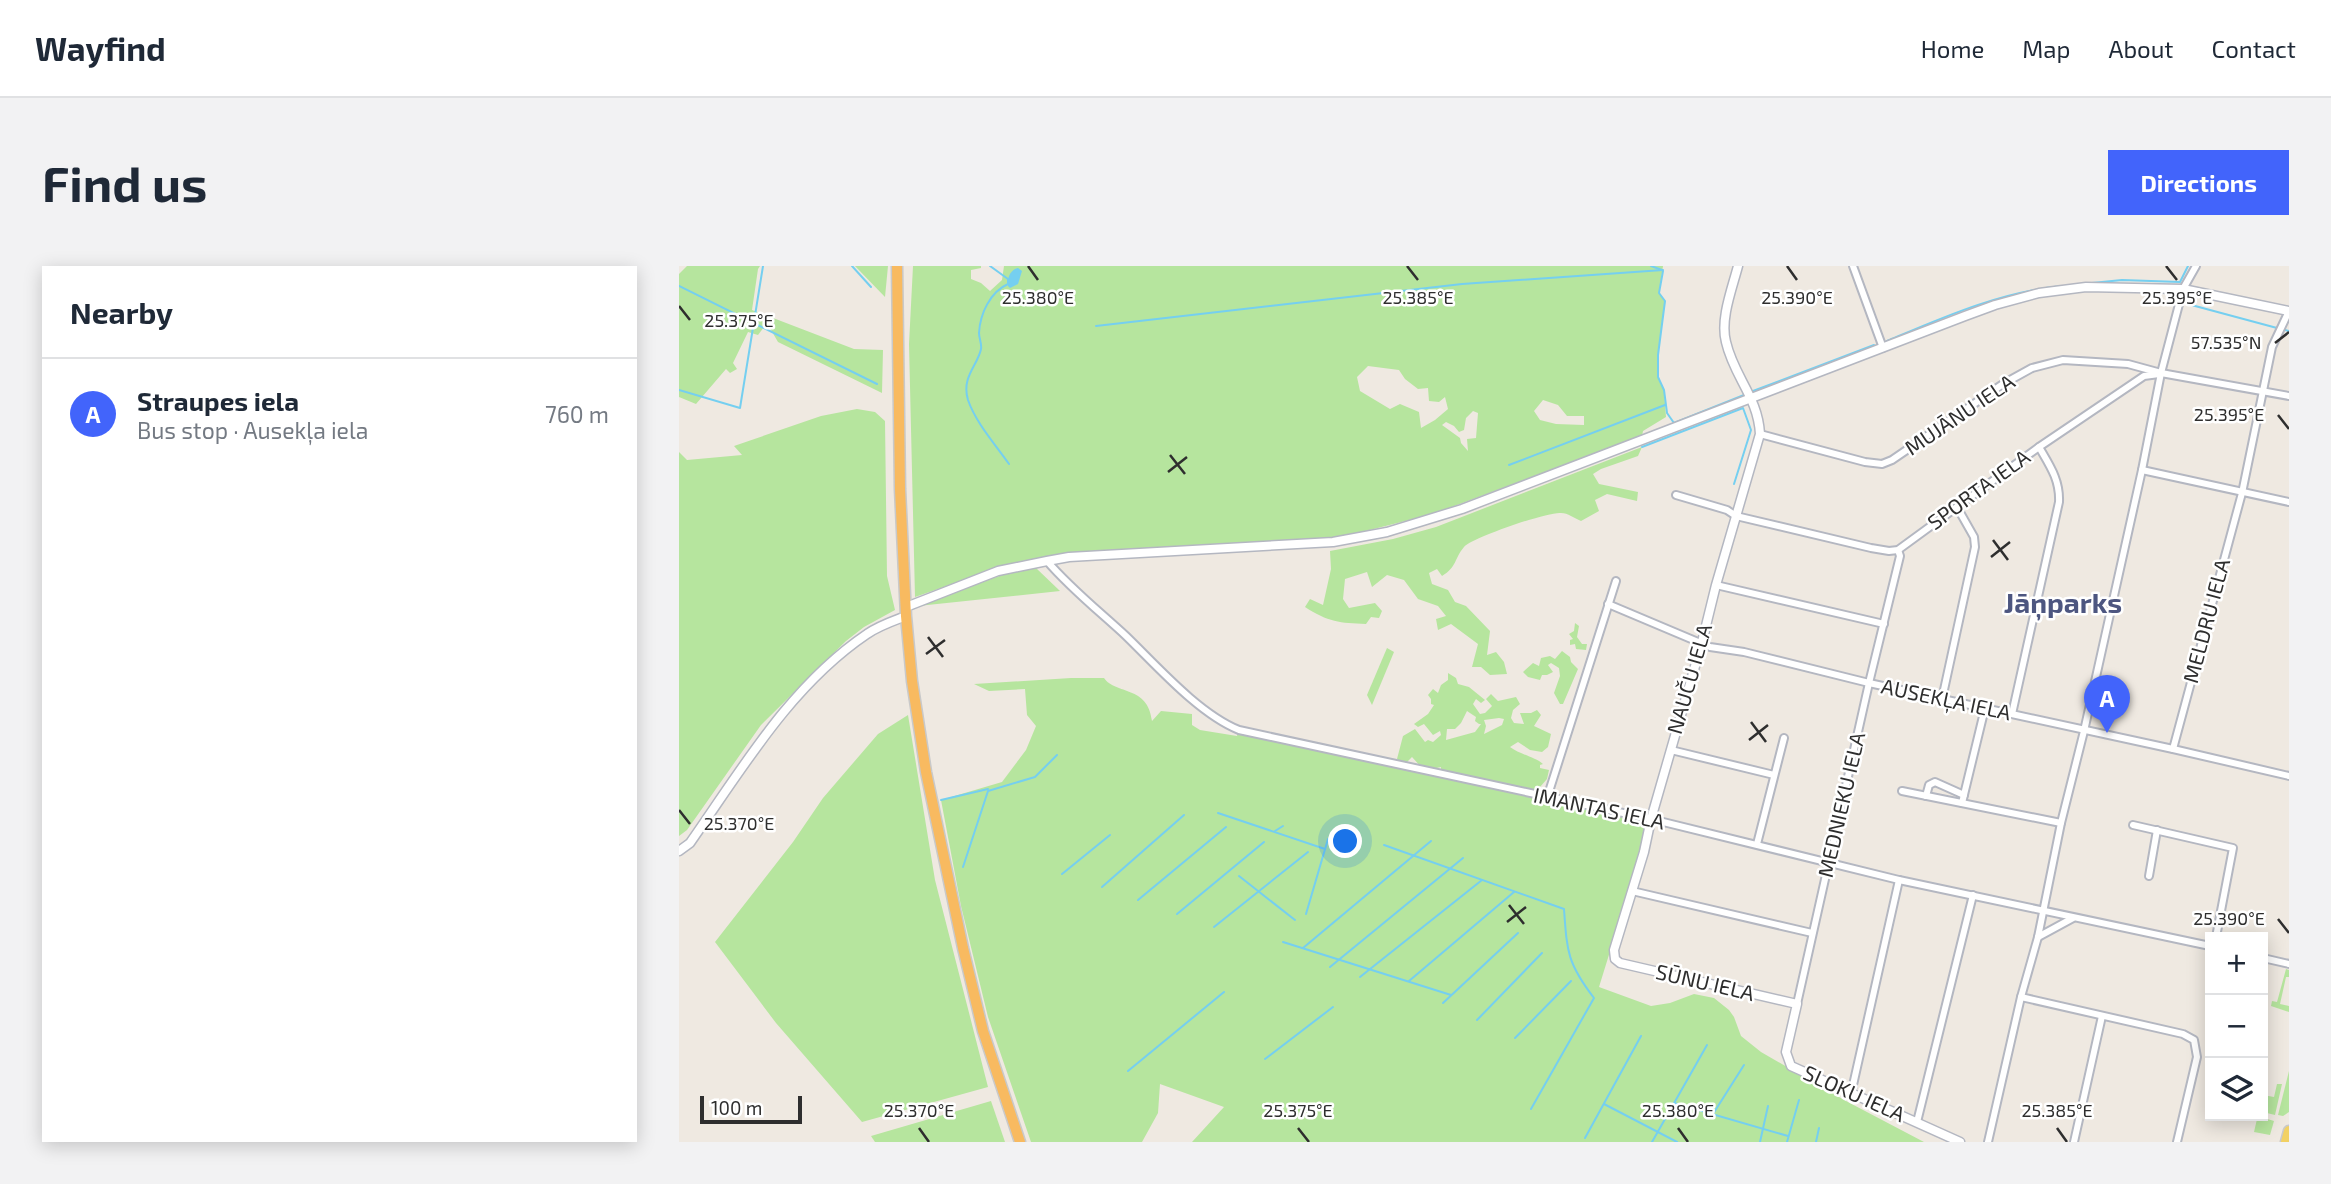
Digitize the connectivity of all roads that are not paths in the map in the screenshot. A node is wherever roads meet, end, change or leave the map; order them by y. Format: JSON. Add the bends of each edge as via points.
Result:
{"nodes":[{"id":1,"x":897,"y":266,"type":"edge"},
{"id":2,"x":1738,"y":266,"type":"edge"},
{"id":3,"x":1853,"y":266,"type":"edge"},
{"id":4,"x":2196,"y":266,"type":"edge"},
{"id":5,"x":2183,"y":289,"type":"junction"},
{"id":6,"x":2289,"y":312,"type":"edge"},
{"id":7,"x":1883,"y":348,"type":"junction"},
{"id":8,"x":2161,"y":373,"type":"junction"},
{"id":9,"x":2264,"y":391,"type":"junction"},
{"id":10,"x":2289,"y":396,"type":"edge"},
{"id":11,"x":1752,"y":398,"type":"junction"},
{"id":12,"x":1760,"y":435,"type":"junction"},
{"id":13,"x":2039,"y":447,"type":"junction"},
{"id":14,"x":2142,"y":470,"type":"junction"},
{"id":15,"x":2242,"y":493,"type":"junction"},
{"id":16,"x":1675,"y":495,"type":"dead end"},
{"id":17,"x":2289,"y":502,"type":"edge"},
{"id":18,"x":1957,"y":507,"type":"junction"},
{"id":19,"x":1736,"y":516,"type":"junction"},
{"id":20,"x":1898,"y":550,"type":"junction"},
{"id":21,"x":1047,"y":561,"type":"junction"},
{"id":22,"x":1616,"y":581,"type":"dead end"},
{"id":23,"x":1716,"y":584,"type":"junction"},
{"id":24,"x":1608,"y":604,"type":"junction"},
{"id":25,"x":906,"y":611,"type":"junction"},
{"id":26,"x":1884,"y":624,"type":"junction"},
{"id":27,"x":1702,"y":642,"type":"junction"},
{"id":28,"x":1869,"y":683,"type":"junction"},
{"id":29,"x":1942,"y":699,"type":"junction"},
{"id":30,"x":1985,"y":708,"type":"junction"},
{"id":31,"x":2012,"y":714,"type":"junction"},
{"id":32,"x":2084,"y":731,"type":"junction"},
{"id":33,"x":1784,"y":738,"type":"dead end"},
{"id":34,"x":2173,"y":748,"type":"junction"},
{"id":35,"x":1671,"y":750,"type":"junction"},
{"id":36,"x":1774,"y":775,"type":"junction"},
{"id":37,"x":2289,"y":776,"type":"edge"},
{"id":38,"x":1902,"y":791,"type":"dead end"},
{"id":39,"x":1926,"y":796,"type":"junction"},
{"id":40,"x":1547,"y":798,"type":"junction"},
{"id":41,"x":1963,"y":799,"type":"junction"},
{"id":42,"x":1651,"y":819,"type":"junction"},
{"id":43,"x":2061,"y":823,"type":"junction"},
{"id":44,"x":2133,"y":824,"type":"dead end"},
{"id":45,"x":2157,"y":830,"type":"junction"},
{"id":46,"x":1757,"y":844,"type":"junction"},
{"id":47,"x":679,"y":851,"type":"edge"},
{"id":48,"x":1830,"y":862,"type":"junction"},
{"id":49,"x":2149,"y":876,"type":"dead end"},
{"id":50,"x":1899,"y":880,"type":"junction"},
{"id":51,"x":1632,"y":891,"type":"junction"},
{"id":52,"x":1973,"y":895,"type":"junction"},
{"id":53,"x":2042,"y":910,"type":"junction"},
{"id":54,"x":2074,"y":918,"type":"junction"},
{"id":55,"x":2217,"y":932,"type":"edge"},
{"id":56,"x":1812,"y":933,"type":"junction"},
{"id":57,"x":2038,"y":937,"type":"junction"},
{"id":58,"x":2205,"y":945,"type":"edge"},
{"id":59,"x":1615,"y":959,"type":"joint"},
{"id":60,"x":2268,"y":959,"type":"edge"},
{"id":61,"x":2289,"y":964,"type":"edge"},
{"id":62,"x":2021,"y":996,"type":"junction"},
{"id":63,"x":1797,"y":1004,"type":"junction"},
{"id":64,"x":2102,"y":1016,"type":"junction"},
{"id":65,"x":1788,"y":1061,"type":"joint"},
{"id":66,"x":1851,"y":1094,"type":"junction"},
{"id":67,"x":1917,"y":1122,"type":"junction"},
{"id":68,"x":2289,"y":1131,"type":"edge"},
{"id":69,"x":1020,"y":1142,"type":"edge"},
{"id":70,"x":1960,"y":1142,"type":"edge"},
{"id":71,"x":1988,"y":1142,"type":"edge"},
{"id":72,"x":2074,"y":1142,"type":"edge"},
{"id":73,"x":2177,"y":1142,"type":"edge"},
{"id":74,"x":2286,"y":1142,"type":"edge"}],
"edges":[{"from":1,"to":25,"type":"highway"},
{"from":2,"to":11,"type":"street","name":"NAUČU IELA","via":[[1725,320],[1725,341]]},
{"from":3,"to":7,"type":"street"},
{"from":4,"to":5,"type":"street"},
{"from":5,"to":6,"type":"street"},
{"from":5,"to":7,"type":"street","via":[[2087,288],[2039,293]]},
{"from":5,"to":8,"type":"street"},
{"from":6,"to":9,"type":"street","name":"MELDRU IELA","via":[[2272,347]]},
{"from":7,"to":11,"type":"street"},
{"from":8,"to":9,"type":"street","name":"MUJĀNU IELA"},
{"from":8,"to":12,"type":"street","name":"MUJĀNU IELA","via":[[2099,361],[2063,360],[2032,368],[1882,464]]},
{"from":8,"to":13,"type":"street","name":"SPORTA IELA","via":[[2144,376]]},
{"from":8,"to":14,"type":"street"},
{"from":9,"to":10,"type":"street","name":"MUJĀNU IELA"},
{"from":9,"to":15,"type":"street","name":"MELDRU IELA"},
{"from":11,"to":12,"type":"street","name":"NAUČU IELA"},
{"from":11,"to":21,"type":"street","via":[[1462,509],[1387,532],[1318,544]]},
{"from":12,"to":19,"type":"street","name":"NAUČU IELA"},
{"from":13,"to":18,"type":"street","name":"SPORTA IELA"},
{"from":13,"to":31,"type":"street","via":[[2057,478],[2059,502]]},
{"from":14,"to":15,"type":"street"},
{"from":14,"to":32,"type":"street"},
{"from":15,"to":17,"type":"street"},
{"from":15,"to":34,"type":"street","name":"MELDRU IELA"},
{"from":16,"to":19,"type":"street"},
{"from":18,"to":20,"type":"street","name":"SPORTA IELA"},
{"from":18,"to":29,"type":"street","via":[[1975,547]]},
{"from":19,"to":20,"type":"street","via":[[1871,548]]},
{"from":19,"to":23,"type":"street","name":"NAUČU IELA"},
{"from":20,"to":26,"type":"street","name":"MEDNIEKU IELA"},
{"from":21,"to":25,"type":"street","via":[[997,571]]},
{"from":21,"to":40,"type":"street","name":"IMANTAS IELA","via":[[1159,670],[1222,723]]},
{"from":22,"to":24,"type":"street"},
{"from":23,"to":26,"type":"street"},
{"from":23,"to":27,"type":"street","name":"NAUČU IELA"},
{"from":24,"to":27,"type":"street","name":"AUSEKĻA IELA"},
{"from":24,"to":40,"type":"street"},
{"from":25,"to":47,"type":"street","via":[[835,658],[799,693],[690,843]]},
{"from":25,"to":69,"type":"highway","via":[[916,707],[941,854],[983,1031]]},
{"from":26,"to":28,"type":"street","name":"MEDNIEKU IELA"},
{"from":27,"to":28,"type":"street","name":"AUSEKĻA IELA"},
{"from":27,"to":35,"type":"street","name":"NAUČU IELA"},
{"from":28,"to":29,"type":"street","name":"AUSEKĻA IELA"},
{"from":28,"to":48,"type":"street","name":"MEDNIEKU IELA"},
{"from":29,"to":30,"type":"street","name":"AUSEKĻA IELA"},
{"from":30,"to":31,"type":"street","name":"AUSEKĻA IELA"},
{"from":30,"to":41,"type":"street"},
{"from":31,"to":32,"type":"street","name":"AUSEKĻA IELA"},
{"from":32,"to":34,"type":"street","name":"AUSEKĻA IELA"},
{"from":32,"to":43,"type":"street"},
{"from":33,"to":36,"type":"street"},
{"from":34,"to":37,"type":"street","name":"AUSEKĻA IELA"},
{"from":35,"to":36,"type":"street"},
{"from":35,"to":42,"type":"street","name":"NAUČU IELA"},
{"from":36,"to":46,"type":"street"},
{"from":38,"to":39,"type":"street"},
{"from":39,"to":41,"type":"street"},
{"from":39,"to":41,"type":"street","via":[[1935,782]]},
{"from":40,"to":42,"type":"street","name":"IMANTAS IELA"},
{"from":41,"to":43,"type":"street"},
{"from":42,"to":46,"type":"street","name":"IMANTAS IELA"},
{"from":42,"to":51,"type":"street","name":"NAUČU IELA"},
{"from":43,"to":53,"type":"street"},
{"from":44,"to":45,"type":"street"},
{"from":45,"to":49,"type":"street"},
{"from":45,"to":55,"type":"street","via":[[2233,848]]},
{"from":46,"to":48,"type":"street","name":"IMANTAS IELA"},
{"from":48,"to":50,"type":"street","name":"IMANTAS IELA"},
{"from":48,"to":56,"type":"street","name":"MEDNIEKU IELA"},
{"from":50,"to":52,"type":"street","name":"IMANTAS IELA"},
{"from":50,"to":66,"type":"street"},
{"from":51,"to":56,"type":"street"},
{"from":51,"to":59,"type":"street","name":"NAUČU IELA"},
{"from":52,"to":53,"type":"street","name":"IMANTAS IELA"},
{"from":52,"to":67,"type":"street"},
{"from":53,"to":54,"type":"street","name":"IMANTAS IELA"},
{"from":53,"to":57,"type":"street"},
{"from":54,"to":57,"type":"street"},
{"from":54,"to":58,"type":"street","name":"IMANTAS IELA"},
{"from":56,"to":63,"type":"street","name":"MEDNIEKU IELA"},
{"from":57,"to":62,"type":"street"},
{"from":59,"to":63,"type":"street","name":"SŪNU IELA"},
{"from":60,"to":61,"type":"street"},
{"from":62,"to":64,"type":"street"},
{"from":62,"to":71,"type":"street"},
{"from":63,"to":65,"type":"street","name":"MEDNIEKU IELA"},
{"from":64,"to":72,"type":"street"},
{"from":64,"to":73,"type":"street","via":[[2194,1040],[2197,1057]]},
{"from":65,"to":66,"type":"street","name":"SLOKU IELA"},
{"from":66,"to":67,"type":"street","name":"SLOKU IELA"},
{"from":67,"to":70,"type":"street","name":"SLOKU IELA"},
{"from":68,"to":74,"type":"main road"}]}
